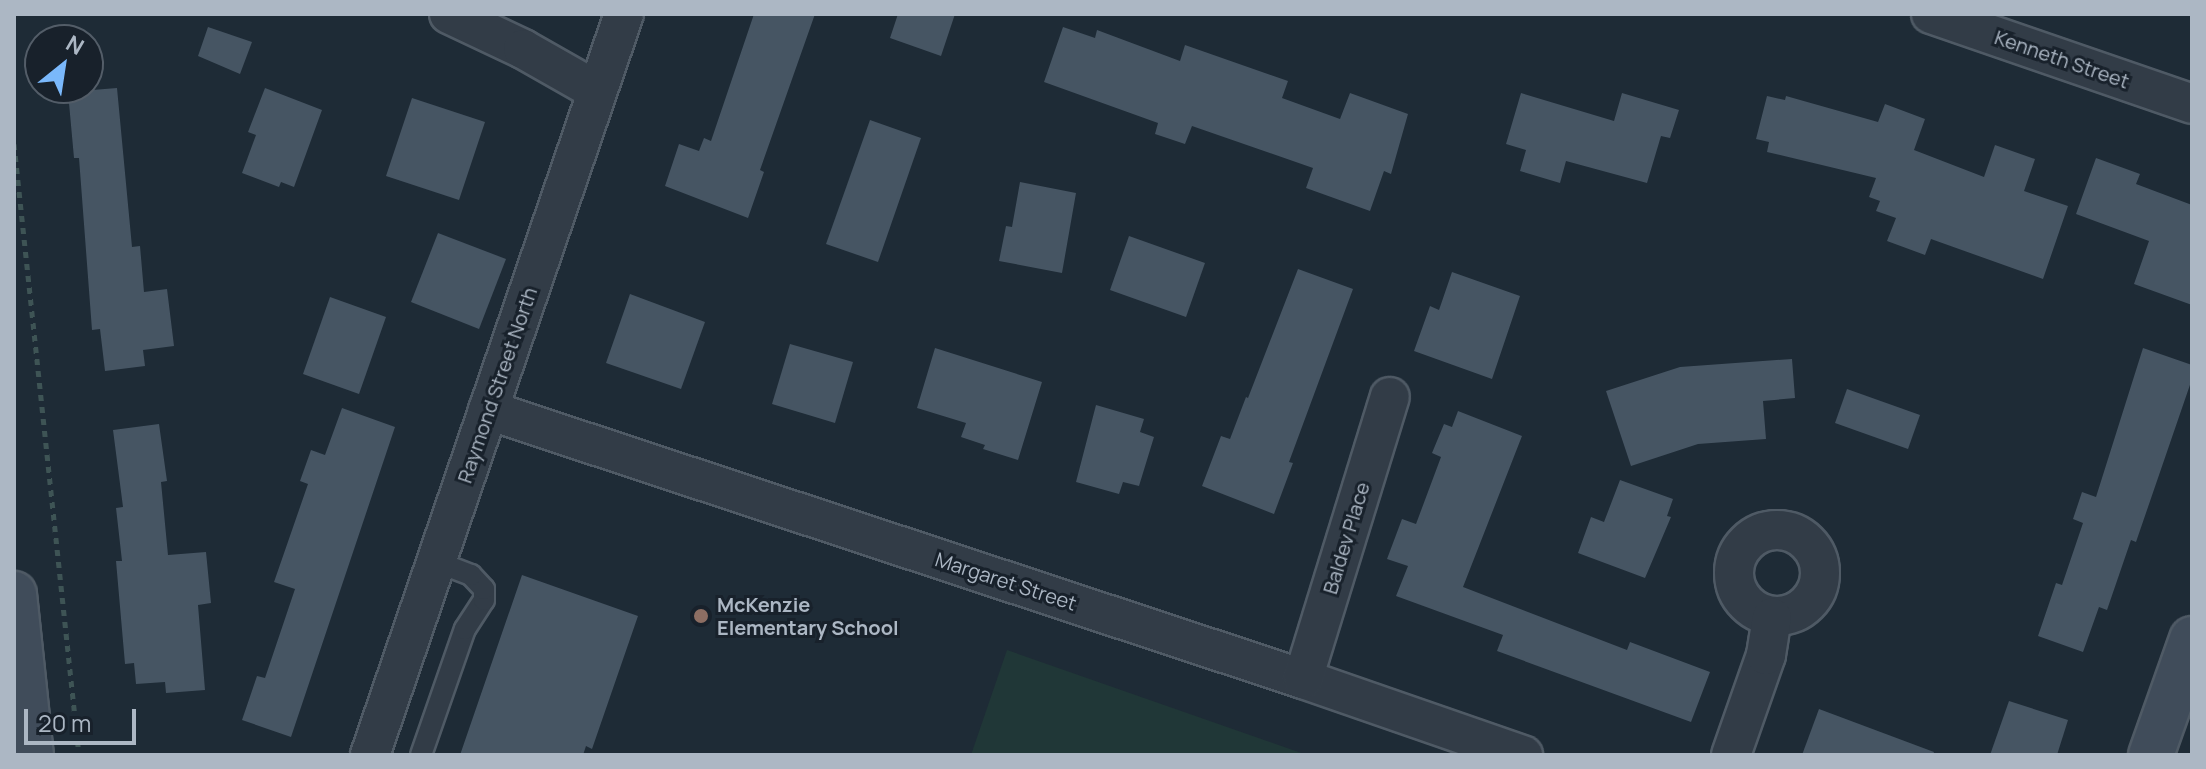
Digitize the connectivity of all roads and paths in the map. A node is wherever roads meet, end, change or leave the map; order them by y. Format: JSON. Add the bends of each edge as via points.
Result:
{"nodes":[{"id":1,"x":449,"y":14,"type":"edge"},
{"id":2,"x":624,"y":14,"type":"edge"},
{"id":3,"x":1931,"y":14,"type":"edge"},
{"id":4,"x":597,"y":91,"type":"junction"},
{"id":5,"x":2192,"y":104,"type":"edge"},
{"id":6,"x":14,"y":144,"type":"edge"},
{"id":7,"x":1390,"y":397,"type":"dead end"},
{"id":8,"x":488,"y":410,"type":"junction"},
{"id":9,"x":437,"y":562,"type":"junction"},
{"id":10,"x":14,"y":594,"type":"edge"},
{"id":11,"x":1772,"y":617,"type":"dead end"},
{"id":12,"x":2192,"y":639,"type":"edge"},
{"id":13,"x":1303,"y":679,"type":"junction"},
{"id":14,"x":31,"y":755,"type":"edge"},
{"id":15,"x":79,"y":755,"type":"edge"},
{"id":16,"x":370,"y":755,"type":"edge"},
{"id":17,"x":421,"y":755,"type":"edge"},
{"id":18,"x":1523,"y":755,"type":"edge"},
{"id":19,"x":1731,"y":755,"type":"edge"},
{"id":20,"x":2151,"y":755,"type":"edge"}],
"edges":[{"from":1,"to":4,"type":"street"},
{"from":2,"to":4,"type":"street","name":"Raymond Street North"},
{"from":3,"to":5,"type":"street","name":"Kenneth Street"},
{"from":4,"to":8,"type":"street","name":"Raymond Street North"},
{"from":6,"to":15,"type":"path"},
{"from":7,"to":13,"type":"street","name":"Baldev Place"},
{"from":8,"to":9,"type":"street","name":"Raymond Street North"},
{"from":8,"to":13,"type":"street","name":"Margaret Street"},
{"from":9,"to":16,"type":"street","name":"Raymond Street North"},
{"from":9,"to":17,"type":"lane","via":[[471,575],[484,589],[484,600],[465,629]]},
{"from":10,"to":14,"type":"street"},
{"from":11,"to":19,"type":"street","via":[[1766,655]]},
{"from":12,"to":20,"type":"street"},
{"from":13,"to":18,"type":"street","name":"Margaret Street"}]}
